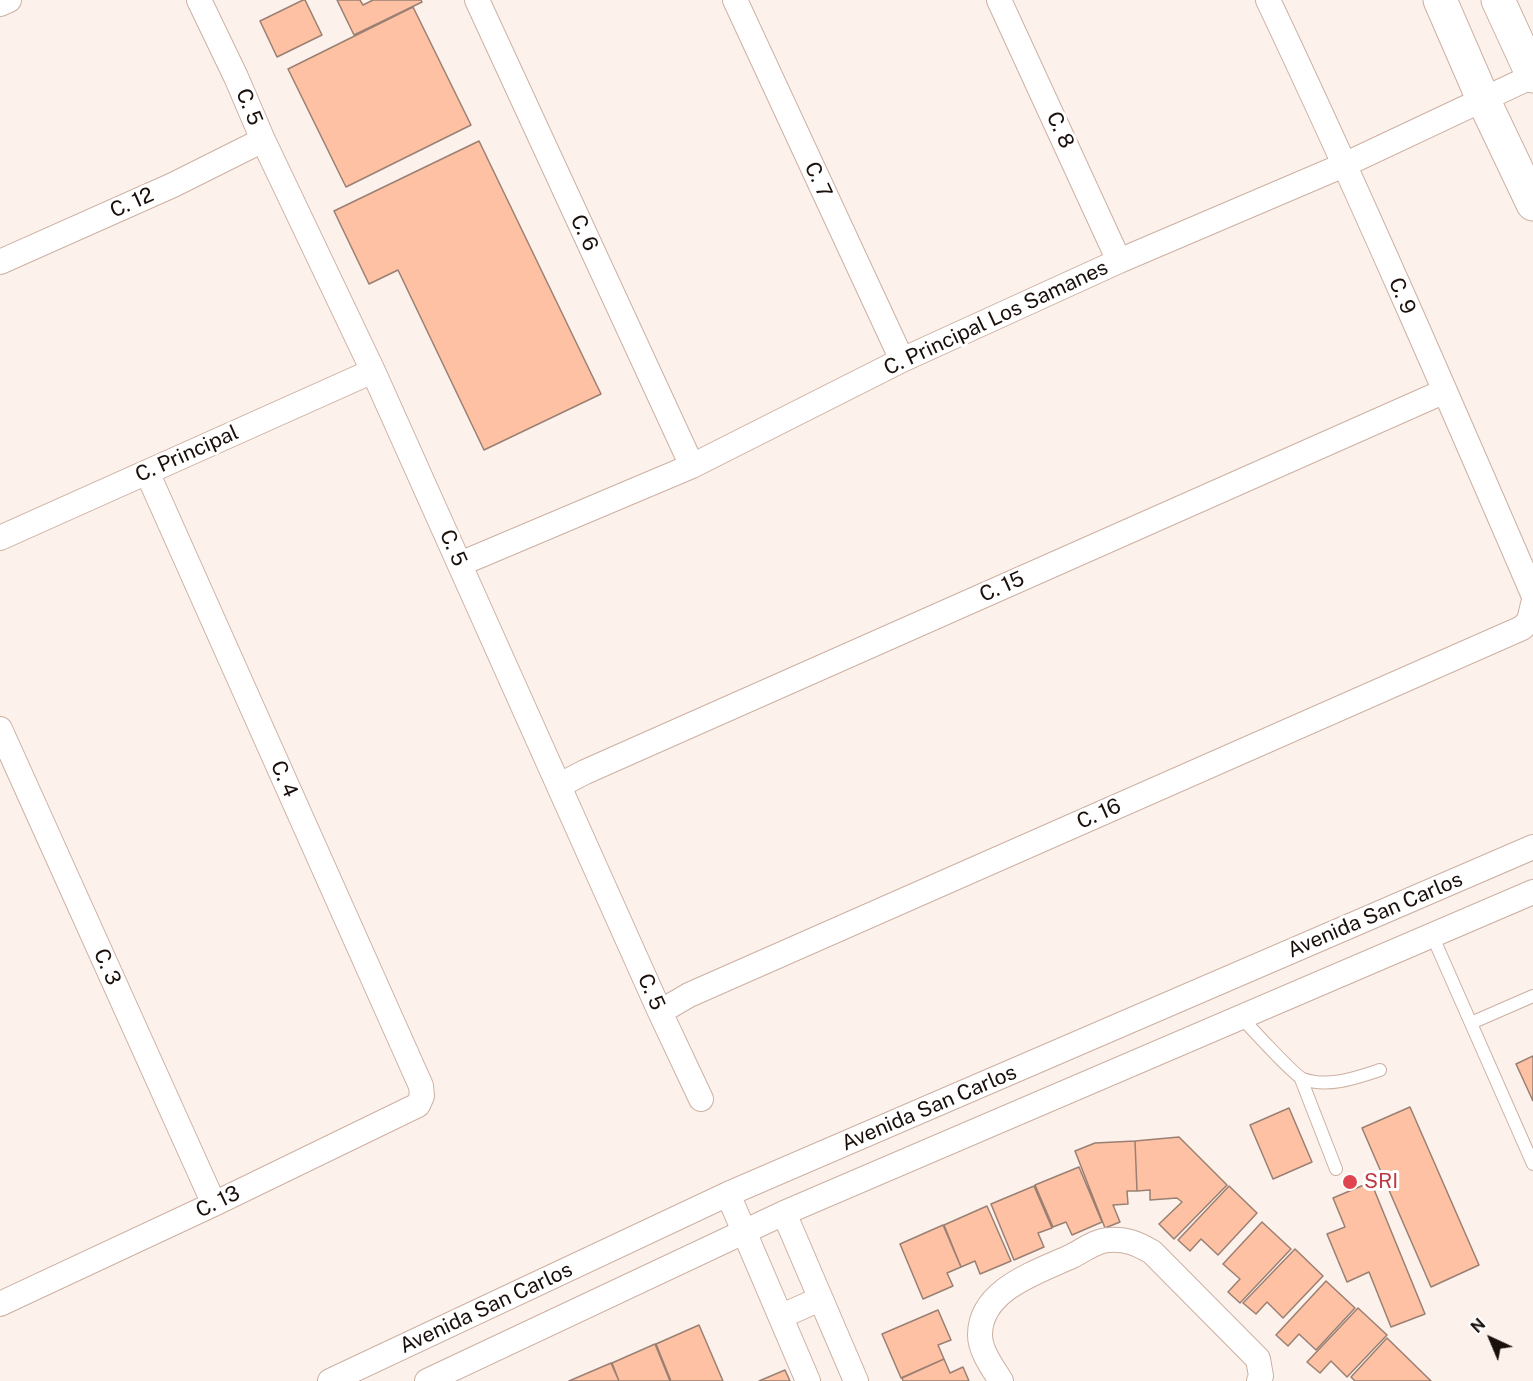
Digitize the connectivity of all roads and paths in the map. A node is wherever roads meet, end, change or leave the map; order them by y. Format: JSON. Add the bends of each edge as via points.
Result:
{"nodes":[{"id":1,"x":9,"y":0,"type":"edge"},
{"id":2,"x":199,"y":0,"type":"edge"},
{"id":3,"x":477,"y":0,"type":"edge"},
{"id":4,"x":735,"y":0,"type":"edge"},
{"id":5,"x":999,"y":0,"type":"edge"},
{"id":6,"x":1268,"y":0,"type":"edge"},
{"id":7,"x":1440,"y":0,"type":"edge"},
{"id":8,"x":1498,"y":0,"type":"edge"},
{"id":9,"x":0,"y":4,"type":"edge"},
{"id":10,"x":1533,"y":76,"type":"edge"},
{"id":11,"x":1483,"y":99,"type":"junction"},
{"id":12,"x":263,"y":140,"type":"junction"},
{"id":13,"x":1344,"y":165,"type":"junction"},
{"id":14,"x":1533,"y":204,"type":"edge"},
{"id":15,"x":1119,"y":261,"type":"junction"},
{"id":16,"x":0,"y":262,"type":"edge"},
{"id":17,"x":902,"y":360,"type":"junction"},
{"id":18,"x":373,"y":371,"type":"junction"},
{"id":19,"x":1445,"y":391,"type":"junction"},
{"id":20,"x":692,"y":466,"type":"junction"},
{"id":21,"x":147,"y":472,"type":"junction"},
{"id":22,"x":0,"y":538,"type":"edge"},
{"id":23,"x":460,"y":564,"type":"junction"},
{"id":24,"x":1533,"y":603,"type":"edge"},
{"id":25,"x":0,"y":729,"type":"edge"},
{"id":26,"x":560,"y":785,"type":"junction"},
{"id":27,"x":1533,"y":847,"type":"edge"},
{"id":28,"x":1533,"y":892,"type":"edge"},
{"id":29,"x":1432,"y":935,"type":"junction"},
{"id":30,"x":1533,"y":996,"type":"edge"},
{"id":31,"x":660,"y":1012,"type":"junction"},
{"id":32,"x":1241,"y":1017,"type":"junction"},
{"id":33,"x":1471,"y":1023,"type":"junction"},
{"id":34,"x":1380,"y":1070,"type":"dead end"},
{"id":35,"x":1301,"y":1079,"type":"junction"},
{"id":36,"x":421,"y":1086,"type":"joint"},
{"id":37,"x":701,"y":1099,"type":"dead end"},
{"id":38,"x":1533,"y":1164,"type":"edge"},
{"id":39,"x":1336,"y":1169,"type":"dead end"},
{"id":40,"x":728,"y":1194,"type":"junction"},
{"id":41,"x":214,"y":1204,"type":"junction"},
{"id":42,"x":784,"y":1213,"type":"junction"},
{"id":43,"x":744,"y":1233,"type":"junction"},
{"id":44,"x":820,"y":1299,"type":"junction"},
{"id":45,"x":0,"y":1304,"type":"edge"},
{"id":46,"x":782,"y":1316,"type":"junction"},
{"id":47,"x":330,"y":1381,"type":"edge"},
{"id":48,"x":427,"y":1381,"type":"edge"},
{"id":49,"x":808,"y":1381,"type":"edge"},
{"id":50,"x":856,"y":1381,"type":"edge"},
{"id":51,"x":1001,"y":1381,"type":"edge"},
{"id":52,"x":1259,"y":1381,"type":"edge"}],
"edges":[{"from":1,"to":9,"type":"street"},
{"from":2,"to":12,"type":"street","name":"C. 5"},
{"from":3,"to":20,"type":"street","name":"C. 6"},
{"from":4,"to":17,"type":"street","name":"C. 7"},
{"from":5,"to":15,"type":"street","name":"C. 8"},
{"from":6,"to":13,"type":"street","name":"C. 9"},
{"from":7,"to":11,"type":"street"},
{"from":8,"to":10,"type":"street"},
{"from":10,"to":11,"type":"street","name":"C. Principal Los Samanes"},
{"from":11,"to":13,"type":"street","name":"C. Principal Los Samanes"},
{"from":11,"to":14,"type":"street"},
{"from":12,"to":16,"type":"street","name":"C. 12"},
{"from":12,"to":18,"type":"street","name":"C. 5"},
{"from":13,"to":15,"type":"street","name":"C. Principal Los Samanes"},
{"from":13,"to":19,"type":"street","name":"C. 9"},
{"from":15,"to":17,"type":"street","name":"C. Principal Los Samanes"},
{"from":17,"to":20,"type":"street","name":"C. Principal Los Samanes"},
{"from":18,"to":21,"type":"street","name":"C. Principal"},
{"from":18,"to":23,"type":"street","name":"C. 5"},
{"from":19,"to":24,"type":"street","name":"C. 9"},
{"from":19,"to":26,"type":"street","name":"C. 15"},
{"from":20,"to":23,"type":"street","name":"C. Principal Los Samanes"},
{"from":21,"to":22,"type":"street","name":"C. Principal"},
{"from":21,"to":36,"type":"street","name":"C. 4"},
{"from":23,"to":26,"type":"street","name":"C. 5"},
{"from":24,"to":31,"type":"street","name":"C. 16","via":[[1529,621],[1522,628],[689,995]]},
{"from":25,"to":41,"type":"street","name":"C. 3"},
{"from":26,"to":31,"type":"street","name":"C. 5"},
{"from":27,"to":40,"type":"street","name":"Avenida San Carlos"},
{"from":28,"to":29,"type":"street","name":"Avenida San Carlos"},
{"from":29,"to":32,"type":"street","name":"Avenida San Carlos"},
{"from":29,"to":33,"type":"lane"},
{"from":30,"to":33,"type":"lane"},
{"from":31,"to":37,"type":"street","name":"C. 5"},
{"from":32,"to":35,"type":"lane"},
{"from":32,"to":42,"type":"street","name":"Avenida San Carlos"},
{"from":33,"to":38,"type":"lane"},
{"from":34,"to":35,"type":"lane","via":[[1323,1083]]},
{"from":35,"to":39,"type":"lane"},
{"from":36,"to":41,"type":"street","name":"C. 13","via":[[418,1105]]},
{"from":40,"to":43,"type":"street"},
{"from":40,"to":47,"type":"street","name":"Avenida San Carlos"},
{"from":41,"to":45,"type":"street","name":"C. 13"},
{"from":42,"to":43,"type":"street","name":"Avenida San Carlos"},
{"from":42,"to":44,"type":"street"},
{"from":43,"to":46,"type":"street"},
{"from":43,"to":48,"type":"street","name":"Avenida San Carlos"},
{"from":44,"to":46,"type":"street"},
{"from":44,"to":50,"type":"street"},
{"from":46,"to":49,"type":"street"},
{"from":51,"to":52,"type":"street","via":[[980,1336],[985,1315],[995,1299],[1011,1285],[1106,1240],[1131,1241],[1152,1252],[1258,1359]]}]}
